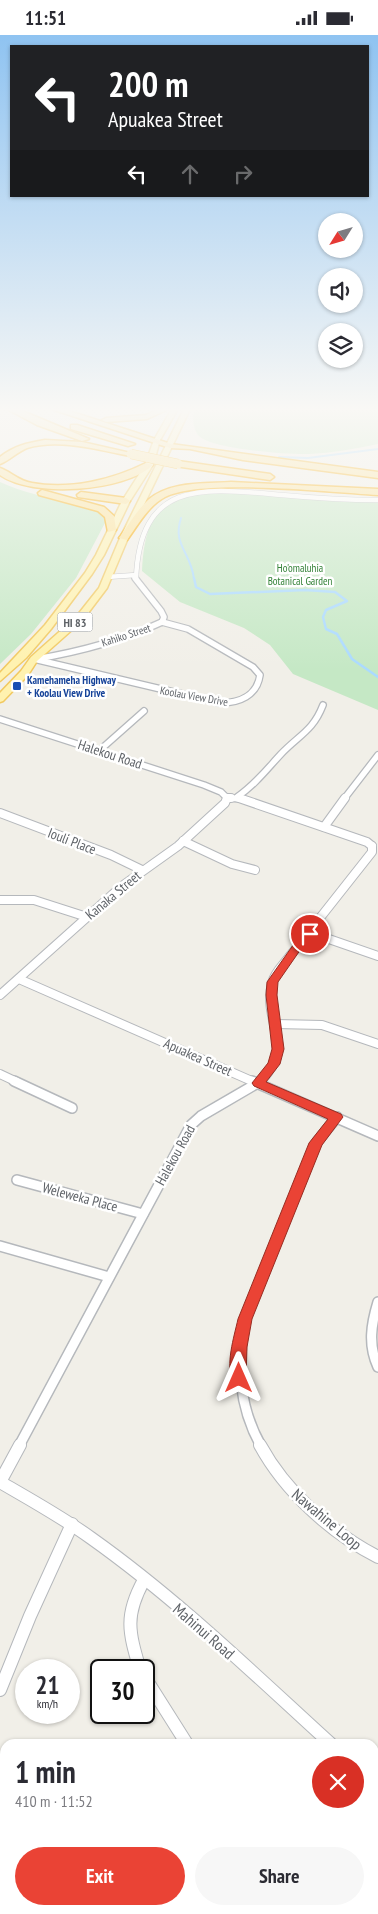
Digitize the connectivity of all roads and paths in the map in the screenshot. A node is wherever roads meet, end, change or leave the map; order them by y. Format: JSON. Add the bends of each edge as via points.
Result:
{"nodes":[{"id":1,"x":52,"y":495,"type":"edge"},
{"id":2,"x":83,"y":495,"type":"edge"},
{"id":3,"x":130,"y":495,"type":"edge"},
{"id":4,"x":145,"y":495,"type":"edge"},
{"id":5,"x":163,"y":495,"type":"edge"},
{"id":6,"x":186,"y":495,"type":"edge"},
{"id":7,"x":289,"y":495,"type":"edge"},
{"id":8,"x":142,"y":500,"type":"junction"},
{"id":9,"x":378,"y":500,"type":"edge"},
{"id":10,"x":126,"y":501,"type":"junction"},
{"id":11,"x":111,"y":530,"type":"junction"},
{"id":12,"x":124,"y":538,"type":"junction"},
{"id":13,"x":88,"y":574,"type":"junction"},
{"id":14,"x":136,"y":575,"type":"junction"},
{"id":15,"x":107,"y":577,"type":"junction"},
{"id":16,"x":162,"y":622,"type":"junction"},
{"id":17,"x":23,"y":656,"type":"junction"},
{"id":18,"x":34,"y":659,"type":"junction"},
{"id":19,"x":0,"y":678,"type":"edge"},
{"id":20,"x":0,"y":699,"type":"edge"},
{"id":21,"x":323,"y":705,"type":"dead end"},
{"id":22,"x":144,"y":711,"type":"dead end"},
{"id":23,"x":0,"y":719,"type":"edge"},
{"id":24,"x":100,"y":750,"type":"junction"},
{"id":25,"x":378,"y":755,"type":"edge"},
{"id":26,"x":237,"y":797,"type":"junction"},
{"id":27,"x":226,"y":798,"type":"junction"},
{"id":28,"x":0,"y":813,"type":"edge"},
{"id":29,"x":324,"y":827,"type":"junction"},
{"id":30,"x":183,"y":841,"type":"junction"},
{"id":31,"x":375,"y":845,"type":"edge"},
{"id":32,"x":142,"y":870,"type":"junction"},
{"id":33,"x":255,"y":870,"type":"dead end"},
{"id":34,"x":0,"y":900,"type":"edge"},
{"id":35,"x":87,"y":917,"type":"junction"},
{"id":36,"x":312,"y":937,"type":"junction"},
{"id":37,"x":378,"y":956,"type":"edge"},
{"id":38,"x":19,"y":979,"type":"junction"},
{"id":39,"x":0,"y":995,"type":"edge"},
{"id":40,"x":276,"y":1024,"type":"junction"},
{"id":41,"x":378,"y":1044,"type":"edge"},
{"id":42,"x":0,"y":1074,"type":"edge"},
{"id":43,"x":258,"y":1083,"type":"junction"},
{"id":44,"x":72,"y":1108,"type":"dead end"},
{"id":45,"x":337,"y":1117,"type":"junction"},
{"id":46,"x":378,"y":1135,"type":"edge"},
{"id":47,"x":17,"y":1180,"type":"dead end"},
{"id":48,"x":143,"y":1213,"type":"junction"},
{"id":49,"x":0,"y":1246,"type":"edge"},
{"id":50,"x":109,"y":1277,"type":"junction"},
{"id":51,"x":378,"y":1302,"type":"edge"},
{"id":52,"x":378,"y":1367,"type":"edge"},
{"id":53,"x":0,"y":1482,"type":"edge"},
{"id":54,"x":72,"y":1524,"type":"junction"},
{"id":55,"x":378,"y":1557,"type":"edge"},
{"id":56,"x":144,"y":1580,"type":"junction"},
{"id":57,"x":137,"y":1659,"type":"edge"},
{"id":58,"x":0,"y":1690,"type":"edge"},
{"id":59,"x":155,"y":1693,"type":"edge"},
{"id":60,"x":184,"y":1739,"type":"edge"},
{"id":61,"x":325,"y":1739,"type":"edge"}],
"edges":[{"from":1,"to":11,"type":"highway","via":[[97,507],[109,517]]},
{"from":2,"to":10,"type":"highway"},
{"from":3,"to":10,"type":"main road","number":"HI 83"},
{"from":4,"to":8,"type":"main road","number":"HI 83"},
{"from":5,"to":12,"type":"highway","via":[[150,503]]},
{"from":6,"to":14,"type":"street","via":[[161,506],[146,525],[140,539]]},
{"from":7,"to":9,"type":"street"},
{"from":8,"to":10,"type":"main road"},
{"from":8,"to":12,"type":"main road","number":"HI 83"},
{"from":10,"to":11,"type":"main road","number":"HI 83"},
{"from":11,"to":13,"type":"main road","number":"HI 83"},
{"from":12,"to":15,"type":"main road","number":"HI 83"},
{"from":13,"to":15,"type":"main road"},
{"from":13,"to":17,"type":"main road","number":"HI 83"},
{"from":14,"to":15,"type":"street"},
{"from":14,"to":16,"type":"street","name":"Kahiko Street","via":[[138,583],[161,611]]},
{"from":15,"to":18,"type":"main road","number":"HI 83","via":[[88,608]]},
{"from":16,"to":18,"type":"street","name":"Kahiko Street","via":[[60,655]]},
{"from":16,"to":18,"type":"street","name":"Koolau View Drive","via":[[188,629],[253,667],[260,675],[258,684],[242,700],[220,703]]},
{"from":17,"to":18,"type":"main road"},
{"from":17,"to":19,"type":"main road","number":"HI 83"},
{"from":18,"to":20,"type":"main road","number":"HI 83"},
{"from":21,"to":26,"type":"street","via":[[311,731],[286,749],[261,779]]},
{"from":22,"to":24,"type":"street"},
{"from":23,"to":24,"type":"street","name":"Halekou Road"},
{"from":24,"to":27,"type":"street","name":"Halekou Road","via":[[208,787]]},
{"from":25,"to":29,"type":"street"},
{"from":26,"to":27,"type":"street","name":"Halekou Road"},
{"from":26,"to":29,"type":"street","name":"Halekou Road"},
{"from":27,"to":30,"type":"street","name":"Kanaka Street","via":[[225,803]]},
{"from":28,"to":32,"type":"street","name":"Iouli Place"},
{"from":29,"to":31,"type":"street","name":"Halekou Road"},
{"from":30,"to":32,"type":"street","name":"Kanaka Street"},
{"from":30,"to":33,"type":"street","via":[[232,865]]},
{"from":31,"to":36,"type":"street","name":"Halekou Road","via":[[312,928]]},
{"from":32,"to":35,"type":"street","name":"Kanaka Street"},
{"from":34,"to":35,"type":"street","via":[[37,900]]},
{"from":35,"to":38,"type":"street","name":"Kanaka Street"},
{"from":36,"to":37,"type":"street","via":[[326,938]]},
{"from":36,"to":40,"type":"street","name":"Halekou Road","via":[[302,941],[274,977],[271,995]]},
{"from":38,"to":39,"type":"street","name":"Kanaka Street"},
{"from":38,"to":43,"type":"street","name":"Apuakea Street"},
{"from":40,"to":41,"type":"street","via":[[322,1025]]},
{"from":40,"to":43,"type":"street","name":"Halekou Road","via":[[276,1057]]},
{"from":42,"to":44,"type":"street"},
{"from":43,"to":45,"type":"street","name":"Apuakea Street"},
{"from":43,"to":48,"type":"street","name":"Halekou Road","via":[[191,1125]]},
{"from":45,"to":46,"type":"street","name":"Apuakea Street"},
{"from":45,"to":55,"type":"street","name":"Nawahine Loop","via":[[316,1143],[245,1319],[239,1347],[239,1378],[249,1424],[275,1470],[314,1511],[352,1542]]},
{"from":47,"to":48,"type":"street","name":"Weleweka Place"},
{"from":48,"to":50,"type":"street","name":"Halekou Road"},
{"from":49,"to":50,"type":"street"},
{"from":50,"to":53,"type":"street","name":"Halekou Road"},
{"from":51,"to":52,"type":"street","via":[[370,1336],[372,1355]]},
{"from":53,"to":54,"type":"street","name":"Mahinui Road"},
{"from":54,"to":56,"type":"street","name":"Mahinui Road"},
{"from":54,"to":58,"type":"street"},
{"from":56,"to":57,"type":"street","via":[[133,1600],[129,1633]]},
{"from":56,"to":61,"type":"street","name":"Mahinui Road"},
{"from":59,"to":60,"type":"street"}]}
